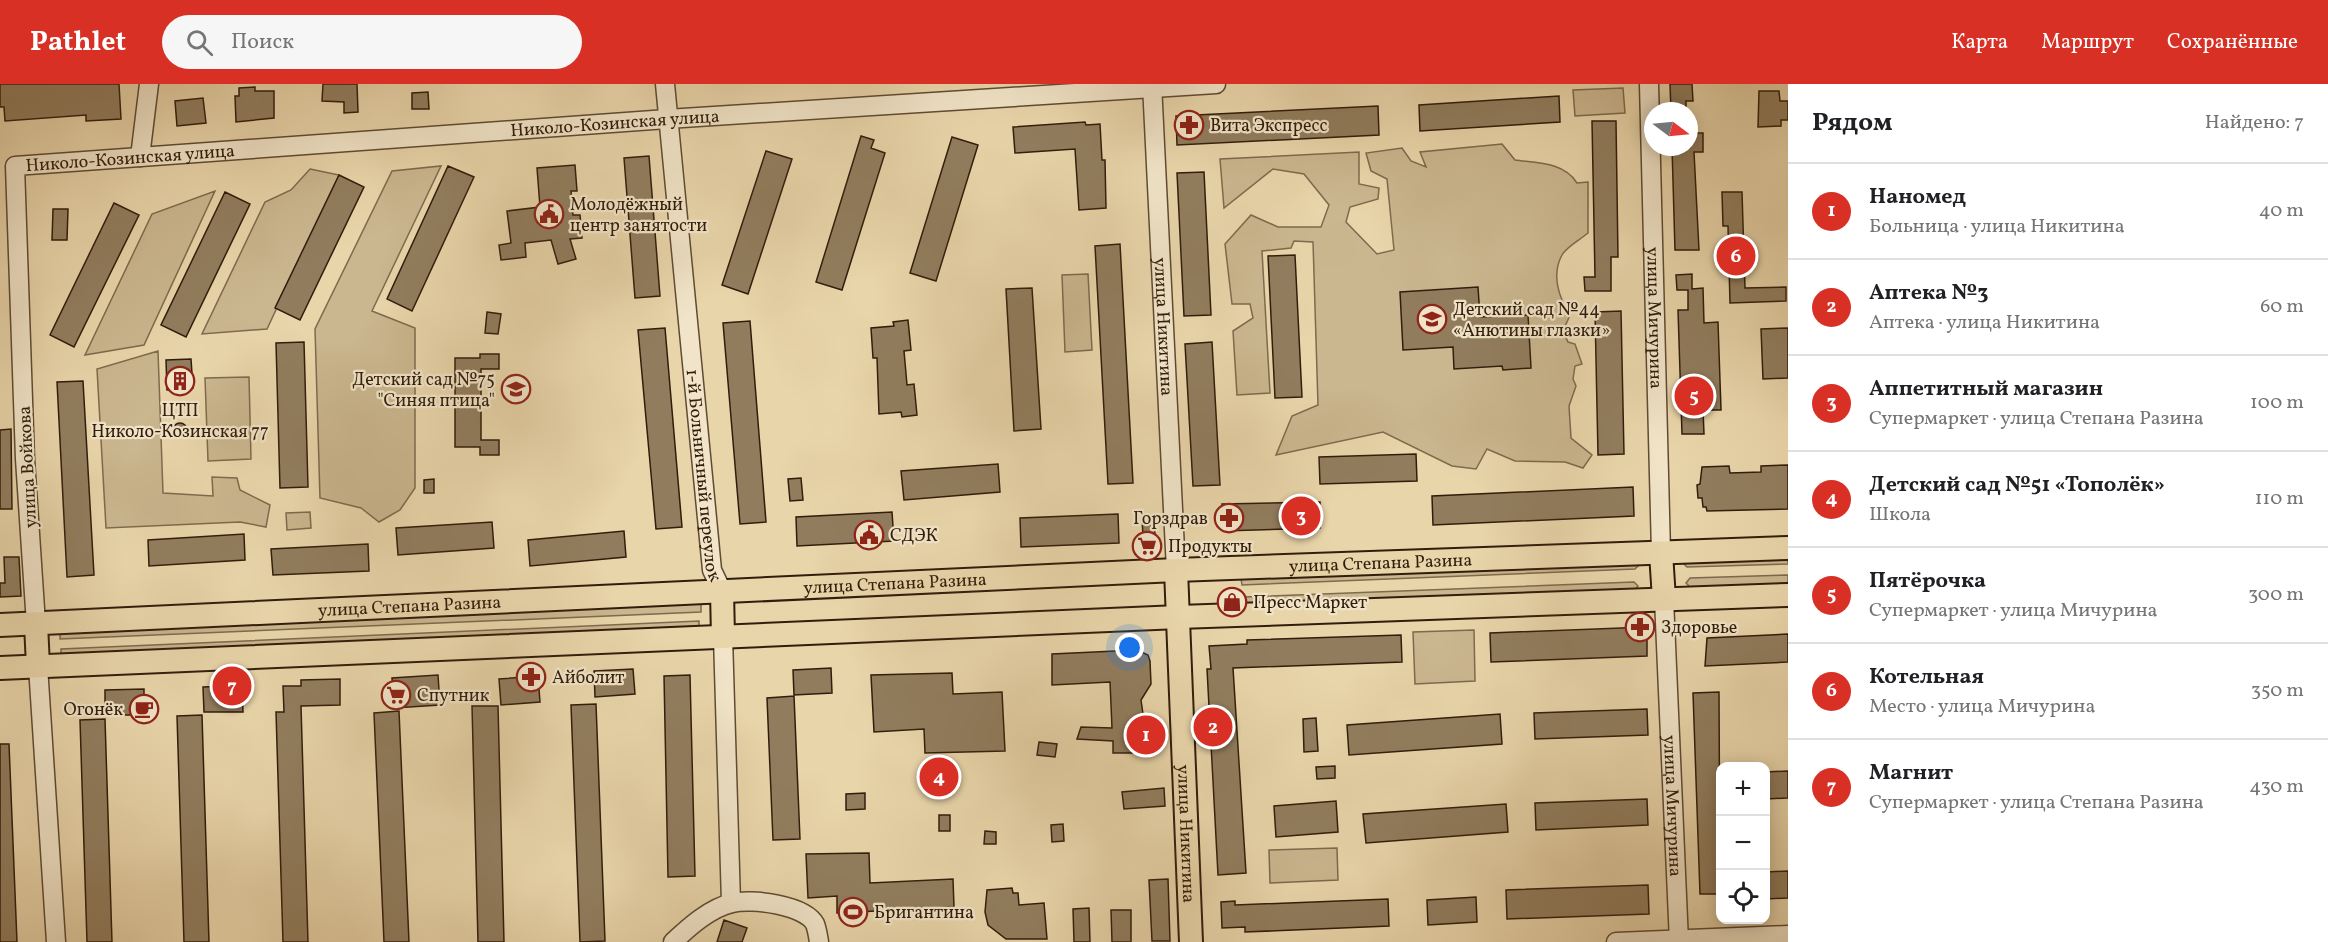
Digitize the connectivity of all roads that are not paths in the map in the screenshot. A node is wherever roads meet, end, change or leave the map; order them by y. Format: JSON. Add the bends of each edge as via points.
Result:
{"nodes":[{"id":1,"x":149,"y":84,"type":"edge"},
{"id":2,"x":665,"y":84,"type":"edge"},
{"id":3,"x":1216,"y":84,"type":"edge"},
{"id":4,"x":1649,"y":84,"type":"edge"},
{"id":5,"x":1152,"y":86,"type":"edge"},
{"id":6,"x":667,"y":119,"type":"junction"},
{"id":7,"x":140,"y":157,"type":"junction"},
{"id":8,"x":15,"y":166,"type":"joint"},
{"id":9,"x":1788,"y":548,"type":"edge"},
{"id":10,"x":1661,"y":553,"type":"junction"},
{"id":11,"x":1176,"y":570,"type":"junction"},
{"id":12,"x":722,"y":591,"type":"junction"},
{"id":13,"x":1788,"y":595,"type":"edge"},
{"id":14,"x":1664,"y":599,"type":"junction"},
{"id":15,"x":1179,"y":616,"type":"junction"},
{"id":16,"x":36,"y":624,"type":"junction"},
{"id":17,"x":0,"y":625,"type":"edge"},
{"id":18,"x":723,"y":636,"type":"junction"},
{"id":19,"x":38,"y":666,"type":"junction"},
{"id":20,"x":0,"y":668,"type":"edge"},
{"id":21,"x":731,"y":903,"type":"junction"},
{"id":22,"x":1788,"y":935,"type":"edge"},
{"id":23,"x":1679,"y":940,"type":"edge"},
{"id":24,"x":56,"y":942,"type":"edge"},
{"id":25,"x":673,"y":942,"type":"edge"},
{"id":26,"x":819,"y":942,"type":"edge"},
{"id":27,"x":1191,"y":942,"type":"edge"},
{"id":28,"x":1616,"y":942,"type":"edge"}],
"edges":[{"from":1,"to":7,"type":"street"},
{"from":2,"to":6,"type":"street","name":"1-й Больничный переулок"},
{"from":3,"to":5,"type":"street","name":"Николо-Козинская улица"},
{"from":4,"to":10,"type":"street","name":"улица Мичурина"},
{"from":5,"to":6,"type":"street","name":"Николо-Козинская улица"},
{"from":5,"to":11,"type":"street","name":"улица Никитина"},
{"from":6,"to":7,"type":"street","name":"Николо-Козинская улица"},
{"from":6,"to":12,"type":"street","name":"1-й Больничный переулок","via":[[712,570]]},
{"from":7,"to":8,"type":"street","name":"Николо-Козинская улица"},
{"from":8,"to":16,"type":"street","name":"улица Войкова","via":[[25,459]]},
{"from":9,"to":10,"type":"main road","name":"улица Степана Разина"},
{"from":10,"to":11,"type":"main road","name":"улица Степана Разина"},
{"from":10,"to":14,"type":"main road"},
{"from":11,"to":12,"type":"main road","name":"улица Степана Разина"},
{"from":11,"to":15,"type":"main road","name":"улица Никитина"},
{"from":12,"to":16,"type":"main road","name":"улица Степана Разина"},
{"from":12,"to":18,"type":"main road","name":"1-й Больничный переулок"},
{"from":13,"to":14,"type":"main road"},
{"from":14,"to":15,"type":"main road"},
{"from":14,"to":23,"type":"street","name":"улица Мичурина"},
{"from":15,"to":18,"type":"main road"},
{"from":15,"to":27,"type":"main road","name":"улица Никитина"},
{"from":16,"to":17,"type":"main road","name":"улица Степана Разина"},
{"from":16,"to":19,"type":"main road"},
{"from":18,"to":19,"type":"main road"},
{"from":18,"to":21,"type":"street","name":"1-й Больничный переулок"},
{"from":19,"to":20,"type":"main road"},
{"from":19,"to":24,"type":"street"},
{"from":21,"to":25,"type":"street","via":[[697,921]]},
{"from":21,"to":26,"type":"street","via":[[757,902],[800,910],[814,922]]},
{"from":22,"to":23,"type":"street"},
{"from":23,"to":28,"type":"street"}]}
